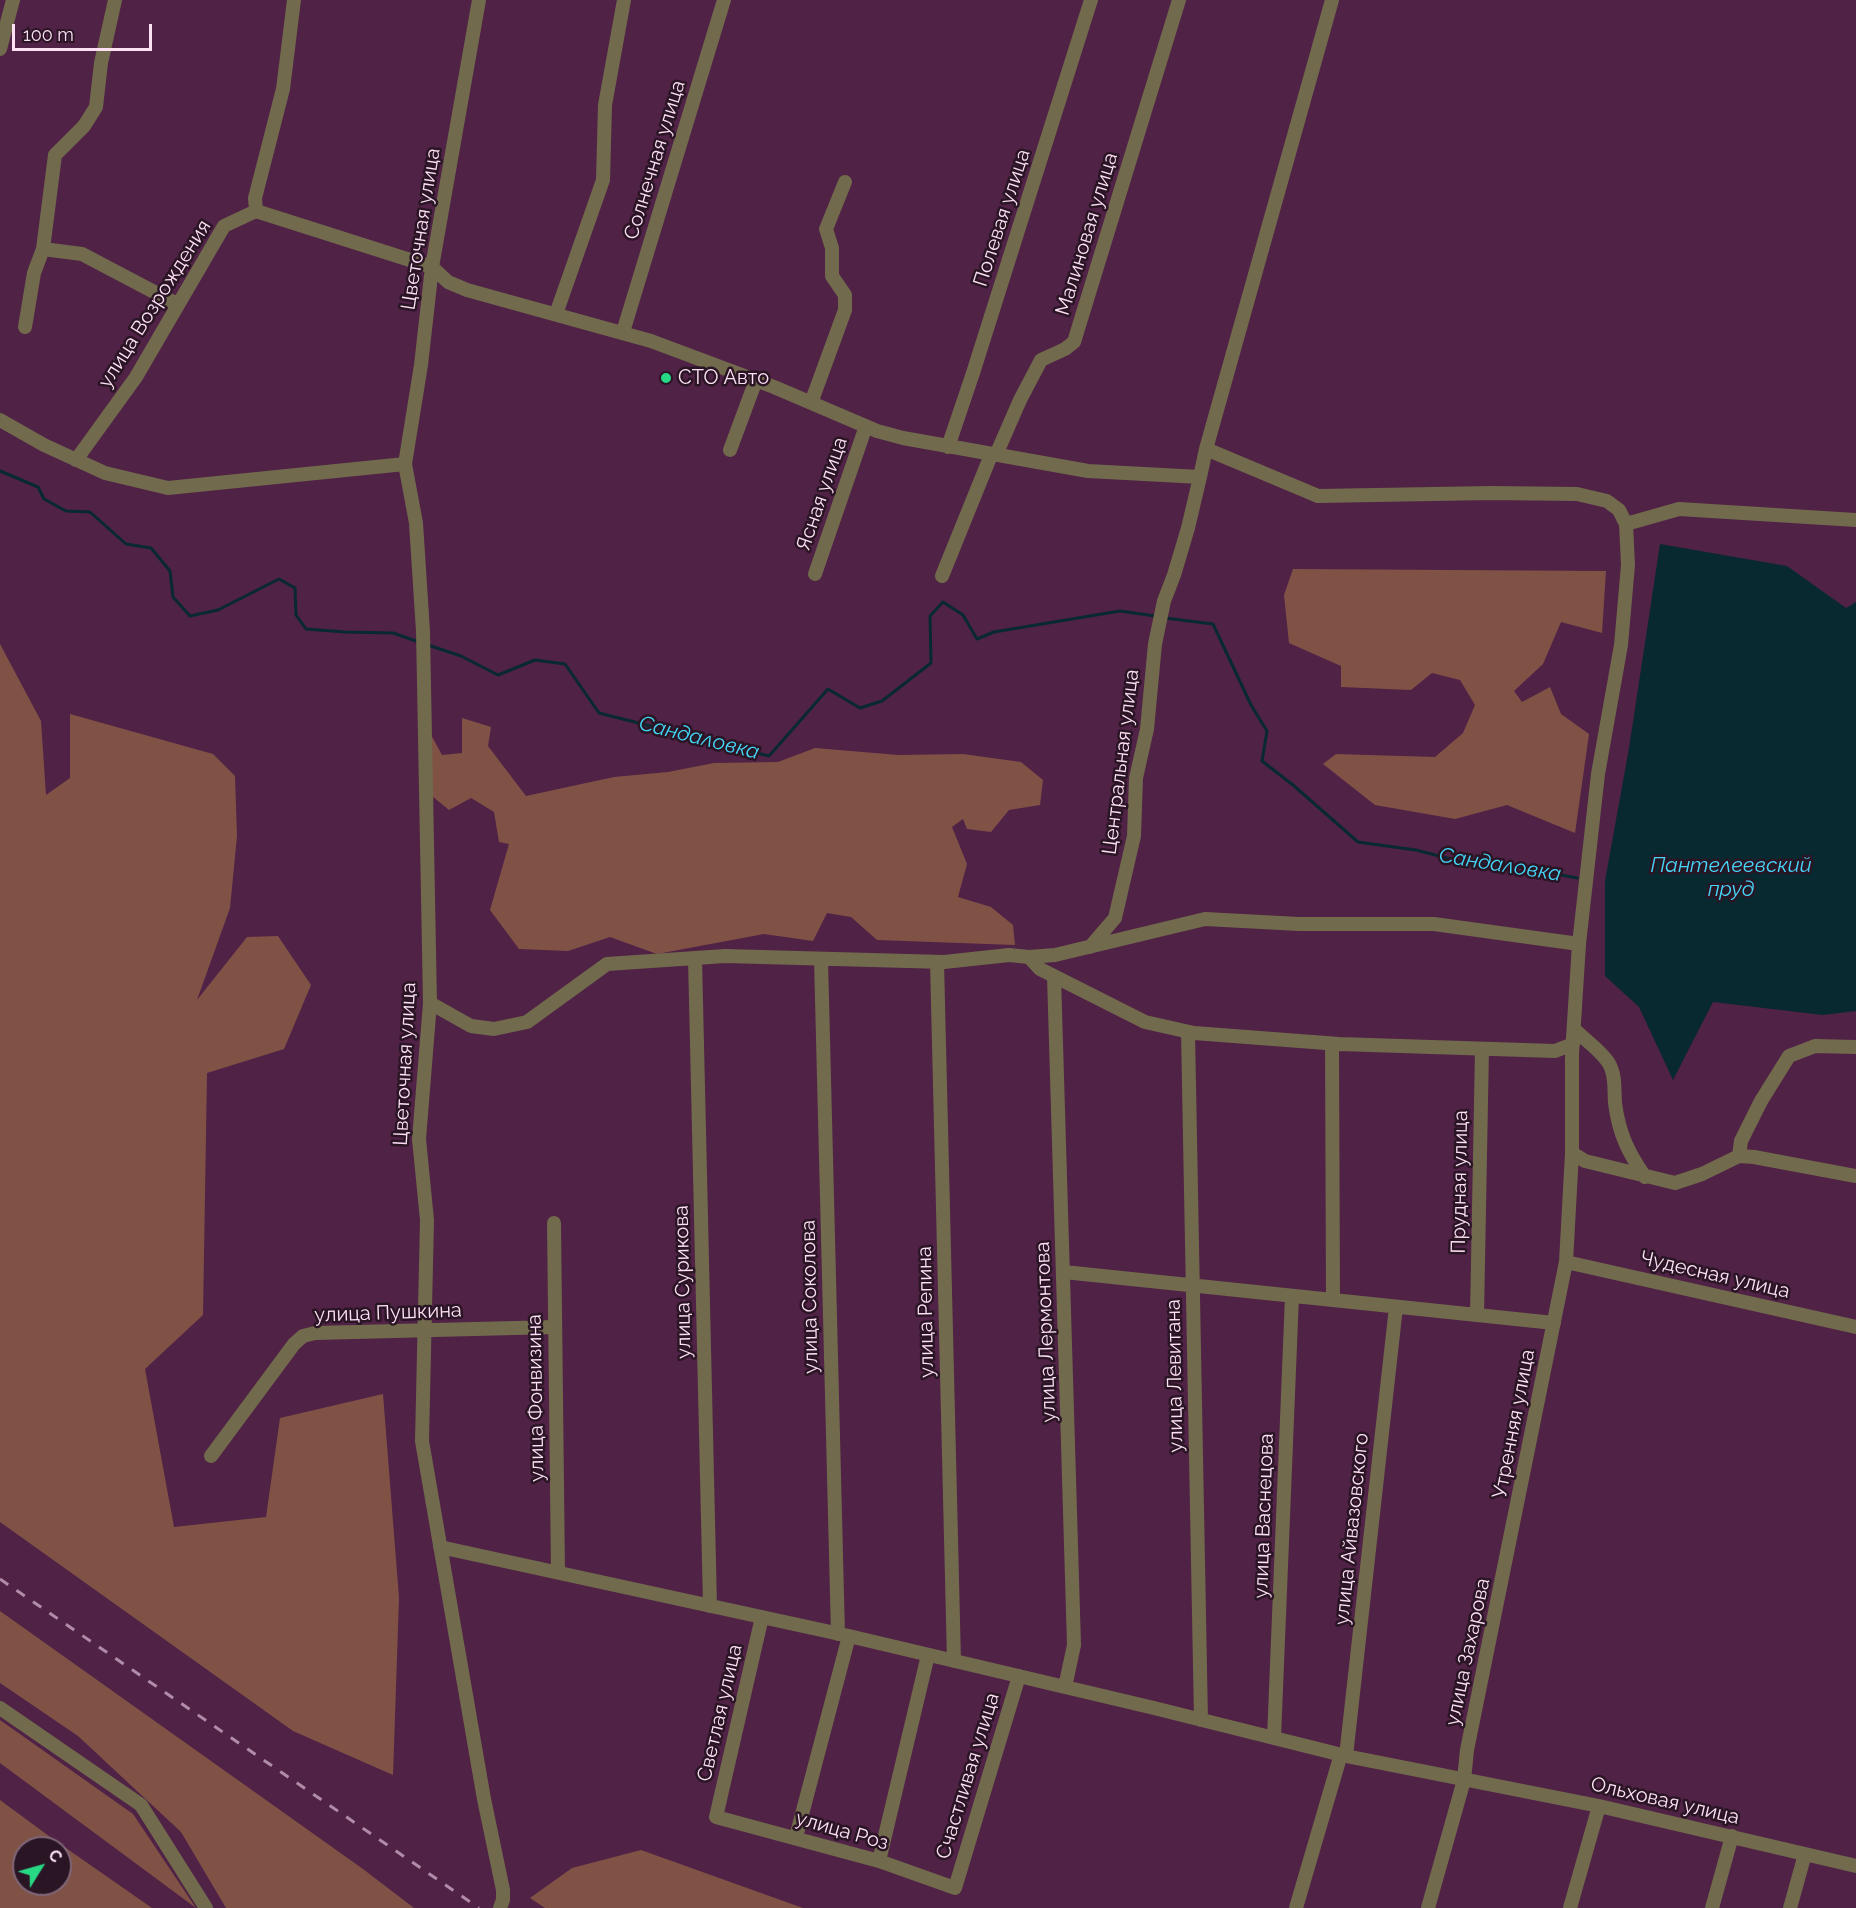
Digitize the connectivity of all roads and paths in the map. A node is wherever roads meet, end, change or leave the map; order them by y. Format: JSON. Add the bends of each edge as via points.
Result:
{"nodes":[{"id":1,"x":13,"y":0,"type":"edge"},
{"id":2,"x":115,"y":0,"type":"edge"},
{"id":3,"x":294,"y":0,"type":"edge"},
{"id":4,"x":479,"y":0,"type":"edge"},
{"id":5,"x":624,"y":0,"type":"edge"},
{"id":6,"x":724,"y":0,"type":"edge"},
{"id":7,"x":1091,"y":0,"type":"edge"},
{"id":8,"x":1179,"y":0,"type":"edge"},
{"id":9,"x":1332,"y":0,"type":"edge"},
{"id":10,"x":0,"y":49,"type":"edge"},
{"id":11,"x":845,"y":183,"type":"dead end"},
{"id":12,"x":256,"y":212,"type":"junction"},
{"id":13,"x":43,"y":249,"type":"junction"},
{"id":14,"x":432,"y":267,"type":"junction"},
{"id":15,"x":177,"y":304,"type":"junction"},
{"id":16,"x":556,"y":314,"type":"junction"},
{"id":17,"x":25,"y":327,"type":"dead end"},
{"id":18,"x":623,"y":332,"type":"junction"},
{"id":19,"x":756,"y":380,"type":"junction"},
{"id":20,"x":811,"y":403,"type":"junction"},
{"id":21,"x":0,"y":420,"type":"edge"},
{"id":22,"x":866,"y":426,"type":"junction"},
{"id":23,"x":948,"y":447,"type":"junction"},
{"id":24,"x":1206,"y":449,"type":"junction"},
{"id":25,"x":730,"y":450,"type":"dead end"},
{"id":26,"x":993,"y":455,"type":"junction"},
{"id":27,"x":76,"y":460,"type":"junction"},
{"id":28,"x":405,"y":464,"type":"junction"},
{"id":29,"x":1200,"y":477,"type":"junction"},
{"id":30,"x":1856,"y":520,"type":"edge"},
{"id":31,"x":1626,"y":524,"type":"junction"},
{"id":32,"x":815,"y":574,"type":"dead end"},
{"id":33,"x":942,"y":576,"type":"dead end"},
{"id":34,"x":1579,"y":944,"type":"junction"},
{"id":35,"x":1090,"y":947,"type":"junction"},
{"id":36,"x":1029,"y":957,"type":"junction"},
{"id":37,"x":695,"y":958,"type":"junction"},
{"id":38,"x":821,"y":958,"type":"junction"},
{"id":39,"x":937,"y":962,"type":"junction"},
{"id":40,"x":1054,"y":976,"type":"junction"},
{"id":41,"x":430,"y":1003,"type":"junction"},
{"id":42,"x":1574,"y":1029,"type":"junction"},
{"id":43,"x":1188,"y":1032,"type":"junction"},
{"id":44,"x":1332,"y":1044,"type":"junction"},
{"id":45,"x":1573,"y":1044,"type":"junction"},
{"id":46,"x":1856,"y":1047,"type":"edge"},
{"id":47,"x":1482,"y":1049,"type":"junction"},
{"id":48,"x":1572,"y":1153,"type":"junction"},
{"id":49,"x":1739,"y":1156,"type":"junction"},
{"id":50,"x":1856,"y":1176,"type":"edge"},
{"id":51,"x":1645,"y":1177,"type":"junction"},
{"id":52,"x":554,"y":1223,"type":"dead end"},
{"id":53,"x":1566,"y":1262,"type":"junction"},
{"id":54,"x":1064,"y":1272,"type":"junction"},
{"id":55,"x":1192,"y":1286,"type":"junction"},
{"id":56,"x":1292,"y":1296,"type":"junction"},
{"id":57,"x":1333,"y":1300,"type":"junction"},
{"id":58,"x":1396,"y":1307,"type":"junction"},
{"id":59,"x":1477,"y":1315,"type":"junction"},
{"id":60,"x":1554,"y":1323,"type":"junction"},
{"id":61,"x":555,"y":1327,"type":"junction"},
{"id":62,"x":1856,"y":1327,"type":"edge"},
{"id":63,"x":425,"y":1331,"type":"junction"},
{"id":64,"x":211,"y":1456,"type":"dead end"},
{"id":65,"x":1513,"y":1532,"type":"joint"},
{"id":66,"x":440,"y":1547,"type":"junction"},
{"id":67,"x":558,"y":1572,"type":"junction"},
{"id":68,"x":710,"y":1606,"type":"junction"},
{"id":69,"x":762,"y":1617,"type":"junction"},
{"id":70,"x":844,"y":1635,"type":"junction"},
{"id":71,"x":927,"y":1655,"type":"junction"},
{"id":72,"x":954,"y":1661,"type":"junction"},
{"id":73,"x":1019,"y":1676,"type":"junction"},
{"id":74,"x":1065,"y":1687,"type":"junction"},
{"id":75,"x":0,"y":1708,"type":"edge"},
{"id":76,"x":1201,"y":1720,"type":"junction"},
{"id":77,"x":1274,"y":1738,"type":"junction"},
{"id":78,"x":1343,"y":1755,"type":"junction"},
{"id":79,"x":1464,"y":1780,"type":"junction"},
{"id":80,"x":1599,"y":1806,"type":"junction"},
{"id":81,"x":716,"y":1817,"type":"joint"},
{"id":82,"x":1732,"y":1836,"type":"junction"},
{"id":83,"x":796,"y":1837,"type":"junction"},
{"id":84,"x":1805,"y":1854,"type":"junction"},
{"id":85,"x":879,"y":1861,"type":"junction"},
{"id":86,"x":1856,"y":1866,"type":"edge"},
{"id":87,"x":955,"y":1888,"type":"joint"},
{"id":88,"x":206,"y":1908,"type":"edge"},
{"id":89,"x":500,"y":1908,"type":"edge"},
{"id":90,"x":1296,"y":1908,"type":"edge"},
{"id":91,"x":1428,"y":1908,"type":"edge"},
{"id":92,"x":1570,"y":1908,"type":"edge"},
{"id":93,"x":1712,"y":1908,"type":"edge"},
{"id":94,"x":1790,"y":1908,"type":"edge"}],
"edges":[{"from":1,"to":10,"type":"street"},
{"from":2,"to":13,"type":"street","via":[[96,107],[84,126],[55,155]]},
{"from":3,"to":12,"type":"street","via":[[283,88],[255,198]]},
{"from":4,"to":14,"type":"street","name":"Цветочная улица"},
{"from":5,"to":16,"type":"street","via":[[605,105],[603,180]]},
{"from":6,"to":18,"type":"street","name":"Солнечная улица"},
{"from":7,"to":23,"type":"street","name":"Полевая улица"},
{"from":8,"to":26,"type":"street","name":"Малиновая улица","via":[[1074,342],[1041,360]]},
{"from":9,"to":24,"type":"street","name":"Центральная улица"},
{"from":11,"to":20,"type":"street","via":[[826,229],[832,248],[832,276],[845,295],[845,310]]},
{"from":12,"to":14,"type":"street"},
{"from":12,"to":15,"type":"street","name":"улица Возрождения","via":[[224,226]]},
{"from":13,"to":15,"type":"street","via":[[82,254]]},
{"from":13,"to":17,"type":"street","via":[[34,273]]},
{"from":14,"to":16,"type":"street","via":[[448,282],[467,290]]},
{"from":14,"to":28,"type":"street","name":"Цветочная улица"},
{"from":15,"to":27,"type":"street","name":"улица Возрождения","via":[[136,377]]},
{"from":16,"to":18,"type":"street"},
{"from":18,"to":19,"type":"street"},
{"from":19,"to":20,"type":"street"},
{"from":19,"to":25,"type":"street"},
{"from":20,"to":22,"type":"street"},
{"from":21,"to":27,"type":"street"},
{"from":22,"to":23,"type":"street"},
{"from":22,"to":32,"type":"street","name":"Ясная улица"},
{"from":23,"to":26,"type":"street"},
{"from":24,"to":29,"type":"street","name":"Центральная улица"},
{"from":24,"to":31,"type":"street","via":[[1318,496],[1577,494],[1607,501],[1619,510]]},
{"from":26,"to":29,"type":"street","via":[[1088,471]]},
{"from":26,"to":33,"type":"street","name":"Малиновая улица"},
{"from":27,"to":28,"type":"street","via":[[105,473],[168,488]]},
{"from":28,"to":41,"type":"street","name":"Цветочная улица","via":[[416,523],[423,631]]},
{"from":29,"to":35,"type":"street","name":"Центральная улица","via":[[1155,644],[1147,729],[1136,778],[1134,836],[1115,918]]},
{"from":30,"to":31,"type":"street","via":[[1679,509]]},
{"from":31,"to":34,"type":"street","name":"Утренняя улица","via":[[1628,566],[1621,645],[1598,774]]},
{"from":34,"to":35,"type":"street","via":[[1434,924],[1205,919]]},
{"from":34,"to":42,"type":"street","name":"Утренняя улица"},
{"from":35,"to":36,"type":"street"},
{"from":36,"to":39,"type":"street","via":[[1009,955]]},
{"from":36,"to":40,"type":"street"},
{"from":37,"to":38,"type":"street"},
{"from":37,"to":41,"type":"street","via":[[607,964],[527,1022],[494,1029],[471,1026]]},
{"from":37,"to":68,"type":"street","name":"улица Сурикова"},
{"from":38,"to":39,"type":"street"},
{"from":38,"to":70,"type":"street","name":"улица Соколова"},
{"from":39,"to":72,"type":"street","name":"улица Репина"},
{"from":40,"to":43,"type":"street","via":[[1145,1022]]},
{"from":40,"to":54,"type":"street","name":"улица Лермонтова"},
{"from":41,"to":63,"type":"street","name":"Цветочная улица","via":[[419,1139],[427,1220]]},
{"from":42,"to":45,"type":"street","name":"Утренняя улица"},
{"from":42,"to":51,"type":"street","via":[[1611,1068],[1624,1141]]},
{"from":43,"to":44,"type":"street"},
{"from":43,"to":55,"type":"street","name":"улица Левитана"},
{"from":44,"to":47,"type":"street"},
{"from":44,"to":57,"type":"street"},
{"from":45,"to":47,"type":"street","via":[[1555,1051]]},
{"from":45,"to":48,"type":"street","name":"Утренняя улица"},
{"from":46,"to":49,"type":"street","via":[[1815,1046],[1790,1056],[1761,1101],[1741,1141]]},
{"from":47,"to":59,"type":"street","name":"Прудная улица"},
{"from":48,"to":51,"type":"street","via":[[1585,1161]]},
{"from":48,"to":53,"type":"street","name":"Утренняя улица"},
{"from":49,"to":50,"type":"street"},
{"from":49,"to":51,"type":"street","via":[[1675,1183]]},
{"from":52,"to":61,"type":"street","name":"улица Фонвизина"},
{"from":53,"to":60,"type":"street","name":"Утренняя улица"},
{"from":53,"to":62,"type":"street","name":"Чудесная улица"},
{"from":54,"to":55,"type":"street"},
{"from":54,"to":74,"type":"street","name":"улица Лермонтова","via":[[1074,1645]]},
{"from":55,"to":56,"type":"street"},
{"from":55,"to":76,"type":"street","name":"улица Левитана"},
{"from":56,"to":57,"type":"street"},
{"from":56,"to":77,"type":"street","name":"улица Васнецова"},
{"from":57,"to":58,"type":"street"},
{"from":58,"to":59,"type":"street"},
{"from":58,"to":78,"type":"street","name":"улица Айвазовского"},
{"from":59,"to":60,"type":"street"},
{"from":60,"to":65,"type":"street","name":"Утренняя улица"},
{"from":61,"to":63,"type":"street","name":"улица Пушкина"},
{"from":61,"to":67,"type":"street","name":"улица Фонвизина"},
{"from":63,"to":64,"type":"street","name":"улица Пушкина","via":[[303,1336]]},
{"from":63,"to":66,"type":"street","name":"Цветочная улица","via":[[422,1441]]},
{"from":65,"to":79,"type":"street","name":"улица Захарова"},
{"from":66,"to":67,"type":"street","name":"Ольховая улица"},
{"from":66,"to":89,"type":"street","name":"Цветочная улица","via":[[503,1890]]},
{"from":67,"to":68,"type":"street","name":"Ольховая улица"},
{"from":68,"to":69,"type":"street","name":"Ольховая улица"},
{"from":69,"to":70,"type":"street","name":"Ольховая улица"},
{"from":69,"to":81,"type":"street","name":"Светлая улица"},
{"from":70,"to":71,"type":"street","name":"Ольховая улица"},
{"from":70,"to":83,"type":"street","name":"улица Соколова"},
{"from":71,"to":72,"type":"street","name":"Ольховая улица"},
{"from":71,"to":85,"type":"street"},
{"from":72,"to":73,"type":"street","name":"Ольховая улица"},
{"from":73,"to":74,"type":"street","name":"Ольховая улица"},
{"from":73,"to":87,"type":"street","name":"Счастливая улица"},
{"from":74,"to":76,"type":"street","name":"Ольховая улица"},
{"from":75,"to":88,"type":"street","via":[[141,1805]]},
{"from":76,"to":77,"type":"street","name":"Ольховая улица"},
{"from":77,"to":78,"type":"street","name":"Ольховая улица"},
{"from":78,"to":79,"type":"street","name":"Ольховая улица"},
{"from":78,"to":90,"type":"street","name":"улица Айвазовского"},
{"from":79,"to":80,"type":"street","name":"Ольховая улица"},
{"from":79,"to":91,"type":"street","name":"улица Захарова"},
{"from":80,"to":82,"type":"street","name":"Ольховая улица"},
{"from":80,"to":92,"type":"street"},
{"from":81,"to":83,"type":"street","name":"улица Роз"},
{"from":82,"to":84,"type":"street","name":"Ольховая улица"},
{"from":82,"to":93,"type":"street"},
{"from":83,"to":85,"type":"street","name":"улица Роз"},
{"from":84,"to":86,"type":"street","name":"Ольховая улица"},
{"from":84,"to":94,"type":"street"},
{"from":85,"to":87,"type":"street","name":"улица Роз"}]}
